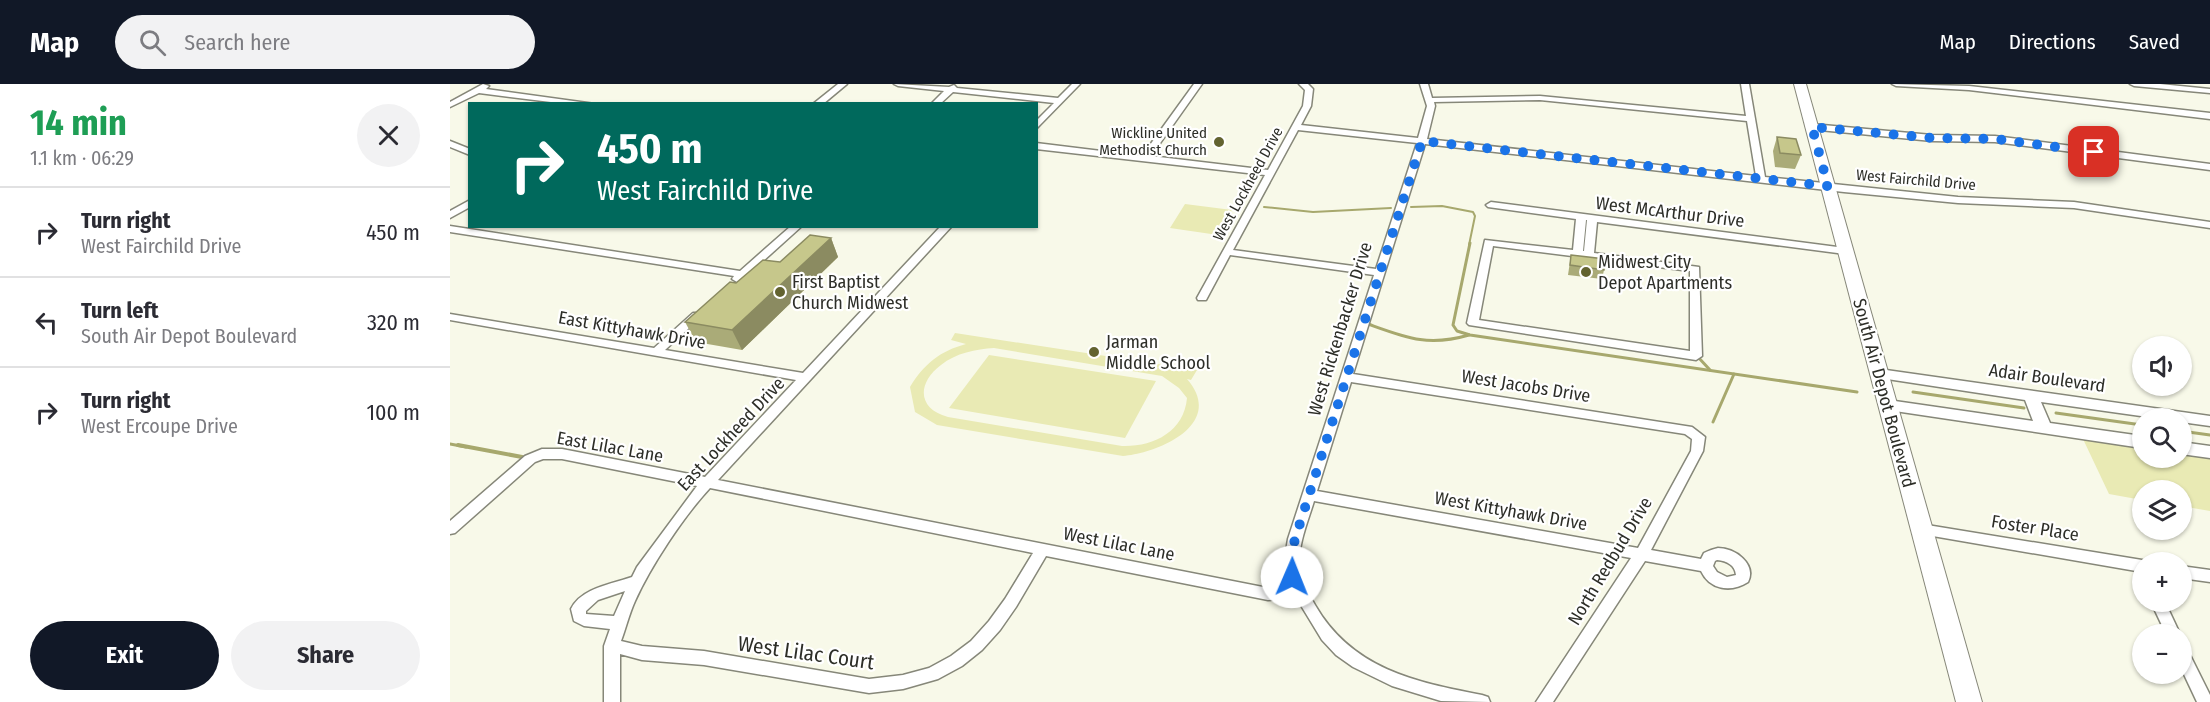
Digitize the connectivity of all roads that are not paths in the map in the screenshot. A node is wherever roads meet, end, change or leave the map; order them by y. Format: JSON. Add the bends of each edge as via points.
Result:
{"nodes":[{"id":1,"x":489,"y":84,"type":"edge"},
{"id":2,"x":843,"y":84,"type":"edge"},
{"id":3,"x":898,"y":84,"type":"edge"},
{"id":4,"x":1076,"y":84,"type":"edge"},
{"id":5,"x":1198,"y":84,"type":"edge"},
{"id":6,"x":1303,"y":84,"type":"edge"},
{"id":7,"x":1424,"y":84,"type":"edge"},
{"id":8,"x":1745,"y":84,"type":"edge"},
{"id":9,"x":1800,"y":84,"type":"edge"},
{"id":10,"x":1896,"y":84,"type":"edge"},
{"id":11,"x":2134,"y":84,"type":"edge"},
{"id":12,"x":953,"y":87,"type":"edge"},
{"id":13,"x":478,"y":90,"type":"junction"},
{"id":14,"x":2210,"y":91,"type":"edge"},
{"id":15,"x":1430,"y":100,"type":"junction"},
{"id":16,"x":1061,"y":101,"type":"junction"},
{"id":17,"x":575,"y":102,"type":"edge"},
{"id":18,"x":820,"y":102,"type":"edge"},
{"id":19,"x":937,"y":102,"type":"edge"},
{"id":20,"x":450,"y":105,"type":"edge"},
{"id":21,"x":2210,"y":116,"type":"edge"},
{"id":22,"x":1750,"y":119,"type":"junction"},
{"id":23,"x":1038,"y":125,"type":"edge"},
{"id":24,"x":1296,"y":127,"type":"junction"},
{"id":25,"x":1812,"y":127,"type":"junction"},
{"id":26,"x":1422,"y":141,"type":"junction"},
{"id":27,"x":1038,"y":146,"type":"edge"},
{"id":28,"x":452,"y":147,"type":"edge"},
{"id":29,"x":468,"y":151,"type":"edge"},
{"id":30,"x":1145,"y":158,"type":"junction"},
{"id":31,"x":2210,"y":167,"type":"edge"},
{"id":32,"x":1271,"y":173,"type":"junction"},
{"id":33,"x":1761,"y":178,"type":"junction"},
{"id":34,"x":1828,"y":186,"type":"junction"},
{"id":35,"x":468,"y":203,"type":"edge"},
{"id":36,"x":1491,"y":205,"type":"dead end"},
{"id":37,"x":450,"y":215,"type":"edge"},
{"id":38,"x":1586,"y":217,"type":"junction"},
{"id":39,"x":2210,"y":225,"type":"edge"},
{"id":40,"x":795,"y":228,"type":"edge"},
{"id":41,"x":945,"y":228,"type":"edge"},
{"id":42,"x":450,"y":229,"type":"edge"},
{"id":43,"x":1845,"y":251,"type":"junction"},
{"id":44,"x":1227,"y":252,"type":"junction"},
{"id":45,"x":1584,"y":254,"type":"junction"},
{"id":46,"x":1378,"y":272,"type":"junction"},
{"id":47,"x":741,"y":274,"type":"junction"},
{"id":48,"x":724,"y":290,"type":"edge"},
{"id":49,"x":1202,"y":298,"type":"dead end"},
{"id":50,"x":707,"y":306,"type":"edge"},
{"id":51,"x":450,"y":316,"type":"edge"},
{"id":52,"x":655,"y":353,"type":"junction"},
{"id":53,"x":1879,"y":374,"type":"junction"},
{"id":54,"x":1346,"y":377,"type":"junction"},
{"id":55,"x":807,"y":378,"type":"junction"},
{"id":56,"x":2031,"y":396,"type":"junction"},
{"id":57,"x":1888,"y":405,"type":"junction"},
{"id":58,"x":2210,"y":421,"type":"edge"},
{"id":59,"x":2044,"y":428,"type":"junction"},
{"id":60,"x":1699,"y":437,"type":"joint"},
{"id":61,"x":2132,"y":441,"type":"edge"},
{"id":62,"x":2192,"y":450,"type":"edge"},
{"id":63,"x":2210,"y":452,"type":"edge"},
{"id":64,"x":708,"y":483,"type":"junction"},
{"id":65,"x":1310,"y":495,"type":"junction"},
{"id":66,"x":450,"y":529,"type":"edge"},
{"id":67,"x":1921,"y":529,"type":"junction"},
{"id":68,"x":1042,"y":549,"type":"junction"},
{"id":69,"x":1641,"y":555,"type":"junction"},
{"id":70,"x":2132,"y":564,"type":"edge"},
{"id":71,"x":1706,"y":566,"type":"dead end"},
{"id":72,"x":2192,"y":574,"type":"edge"},
{"id":73,"x":2210,"y":576,"type":"edge"},
{"id":74,"x":637,"y":580,"type":"junction"},
{"id":75,"x":1297,"y":587,"type":"junction"},
{"id":76,"x":620,"y":623,"type":"junction"},
{"id":77,"x":612,"y":646,"type":"junction"},
{"id":78,"x":2192,"y":675,"type":"edge"},
{"id":79,"x":1443,"y":698,"type":"edge"},
{"id":80,"x":612,"y":702,"type":"edge"},
{"id":81,"x":1482,"y":702,"type":"edge"},
{"id":82,"x":1544,"y":702,"type":"edge"},
{"id":83,"x":1969,"y":702,"type":"edge"},
{"id":84,"x":2205,"y":702,"type":"edge"}],
"edges":[{"from":1,"to":13,"type":"street"},
{"from":2,"to":18,"type":"street"},
{"from":3,"to":12,"type":"street"},
{"from":4,"to":16,"type":"street"},
{"from":5,"to":30,"type":"street"},
{"from":6,"to":24,"type":"street","name":"West Lockheed Drive","via":[[1309,89],[1309,98]]},
{"from":7,"to":15,"type":"street"},
{"from":8,"to":22,"type":"street"},
{"from":9,"to":25,"type":"main road","name":"South Air Depot Boulevard"},
{"from":10,"to":21,"type":"street","via":[[1969,87]]},
{"from":11,"to":14,"type":"street"},
{"from":12,"to":16,"type":"street"},
{"from":12,"to":19,"type":"street"},
{"from":13,"to":17,"type":"street"},
{"from":13,"to":20,"type":"street"},
{"from":15,"to":22,"type":"street","via":[[1540,98]]},
{"from":15,"to":26,"type":"street","name":"West Rickenbacker Drive"},
{"from":16,"to":23,"type":"street"},
{"from":22,"to":33,"type":"street"},
{"from":24,"to":26,"type":"street","name":"West Fairchild Drive"},
{"from":24,"to":32,"type":"street","name":"West Lockheed Drive"},
{"from":25,"to":31,"type":"street","via":[[1932,138],[1995,139]]},
{"from":25,"to":34,"type":"main road","name":"South Air Depot Boulevard"},
{"from":26,"to":33,"type":"street","name":"West Fairchild Drive"},
{"from":26,"to":46,"type":"street","name":"West Rickenbacker Drive"},
{"from":27,"to":30,"type":"street"},
{"from":28,"to":29,"type":"street"},
{"from":30,"to":32,"type":"street"},
{"from":32,"to":44,"type":"street","name":"West Lockheed Drive"},
{"from":33,"to":34,"type":"street","name":"West Fairchild Drive"},
{"from":34,"to":39,"type":"street","name":"West Fairchild Drive","via":[[1958,200],[2073,205]]},
{"from":34,"to":43,"type":"main road","name":"South Air Depot Boulevard"},
{"from":35,"to":37,"type":"street"},
{"from":36,"to":38,"type":"street","name":"West McArthur Drive"},
{"from":38,"to":43,"type":"street","name":"West McArthur Drive"},
{"from":38,"to":45,"type":"street"},
{"from":40,"to":47,"type":"street"},
{"from":41,"to":55,"type":"street","name":"East Lockheed Drive"},
{"from":42,"to":47,"type":"street"},
{"from":43,"to":53,"type":"main road","name":"South Air Depot Boulevard"},
{"from":44,"to":46,"type":"street"},
{"from":44,"to":49,"type":"street","name":"West Lockheed Drive"},
{"from":45,"to":45,"type":"street","via":[[1695,269],[1696,356],[1473,323],[1489,242]]},
{"from":46,"to":54,"type":"street","name":"West Rickenbacker Drive"},
{"from":47,"to":48,"type":"street"},
{"from":50,"to":52,"type":"street"},
{"from":51,"to":52,"type":"street","name":"East Kittyhawk Drive"},
{"from":52,"to":55,"type":"street","name":"East Kittyhawk Drive"},
{"from":53,"to":56,"type":"street","name":"Adair Boulevard"},
{"from":53,"to":57,"type":"main road","name":"South Air Depot Boulevard"},
{"from":54,"to":60,"type":"street","name":"West Jacobs Drive","via":[[1672,427]]},
{"from":54,"to":65,"type":"street","name":"West Rickenbacker Drive"},
{"from":55,"to":64,"type":"street","name":"East Lockheed Drive"},
{"from":56,"to":58,"type":"street","name":"Adair Boulevard"},
{"from":56,"to":59,"type":"street"},
{"from":57,"to":59,"type":"street"},
{"from":57,"to":67,"type":"main road","name":"South Air Depot Boulevard"},
{"from":59,"to":61,"type":"street"},
{"from":60,"to":69,"type":"street","name":"North Redbud Drive","via":[[1697,451]]},
{"from":62,"to":63,"type":"street"},
{"from":64,"to":66,"type":"street","name":"East Lilac Lane","via":[[562,454],[542,454],[519,467]]},
{"from":64,"to":68,"type":"street","name":"West Lilac Lane"},
{"from":64,"to":74,"type":"street","name":"East Lockheed Drive","via":[[668,532]]},
{"from":65,"to":69,"type":"street","name":"West Kittyhawk Drive"},
{"from":65,"to":75,"type":"street","name":"West Rickenbacker Drive","via":[[1290,562]]},
{"from":67,"to":70,"type":"street","name":"Foster Place"},
{"from":67,"to":83,"type":"main road","name":"South Air Depot Boulevard"},
{"from":68,"to":75,"type":"street","name":"West Lilac Lane","via":[[1268,594]]},
{"from":68,"to":77,"type":"street","name":"West Lilac Court","via":[[1007,611],[986,638],[960,659],[928,675],[894,684],[869,686]]},
{"from":69,"to":71,"type":"street","name":"West Kittyhawk Drive"},
{"from":69,"to":82,"type":"street","name":"North Redbud Drive"},
{"from":72,"to":73,"type":"street"},
{"from":74,"to":76,"type":"street","name":"East Lockheed Drive"},
{"from":74,"to":76,"type":"street","via":[[593,596],[578,609],[579,618],[584,620]]},
{"from":75,"to":79,"type":"street","via":[[1326,635],[1347,657],[1372,671]]},
{"from":76,"to":77,"type":"street","name":"East Lockheed Drive"},
{"from":77,"to":80,"type":"street","name":"East Lockheed Drive"},
{"from":78,"to":84,"type":"street"},
{"from":79,"to":81,"type":"street"}]}
